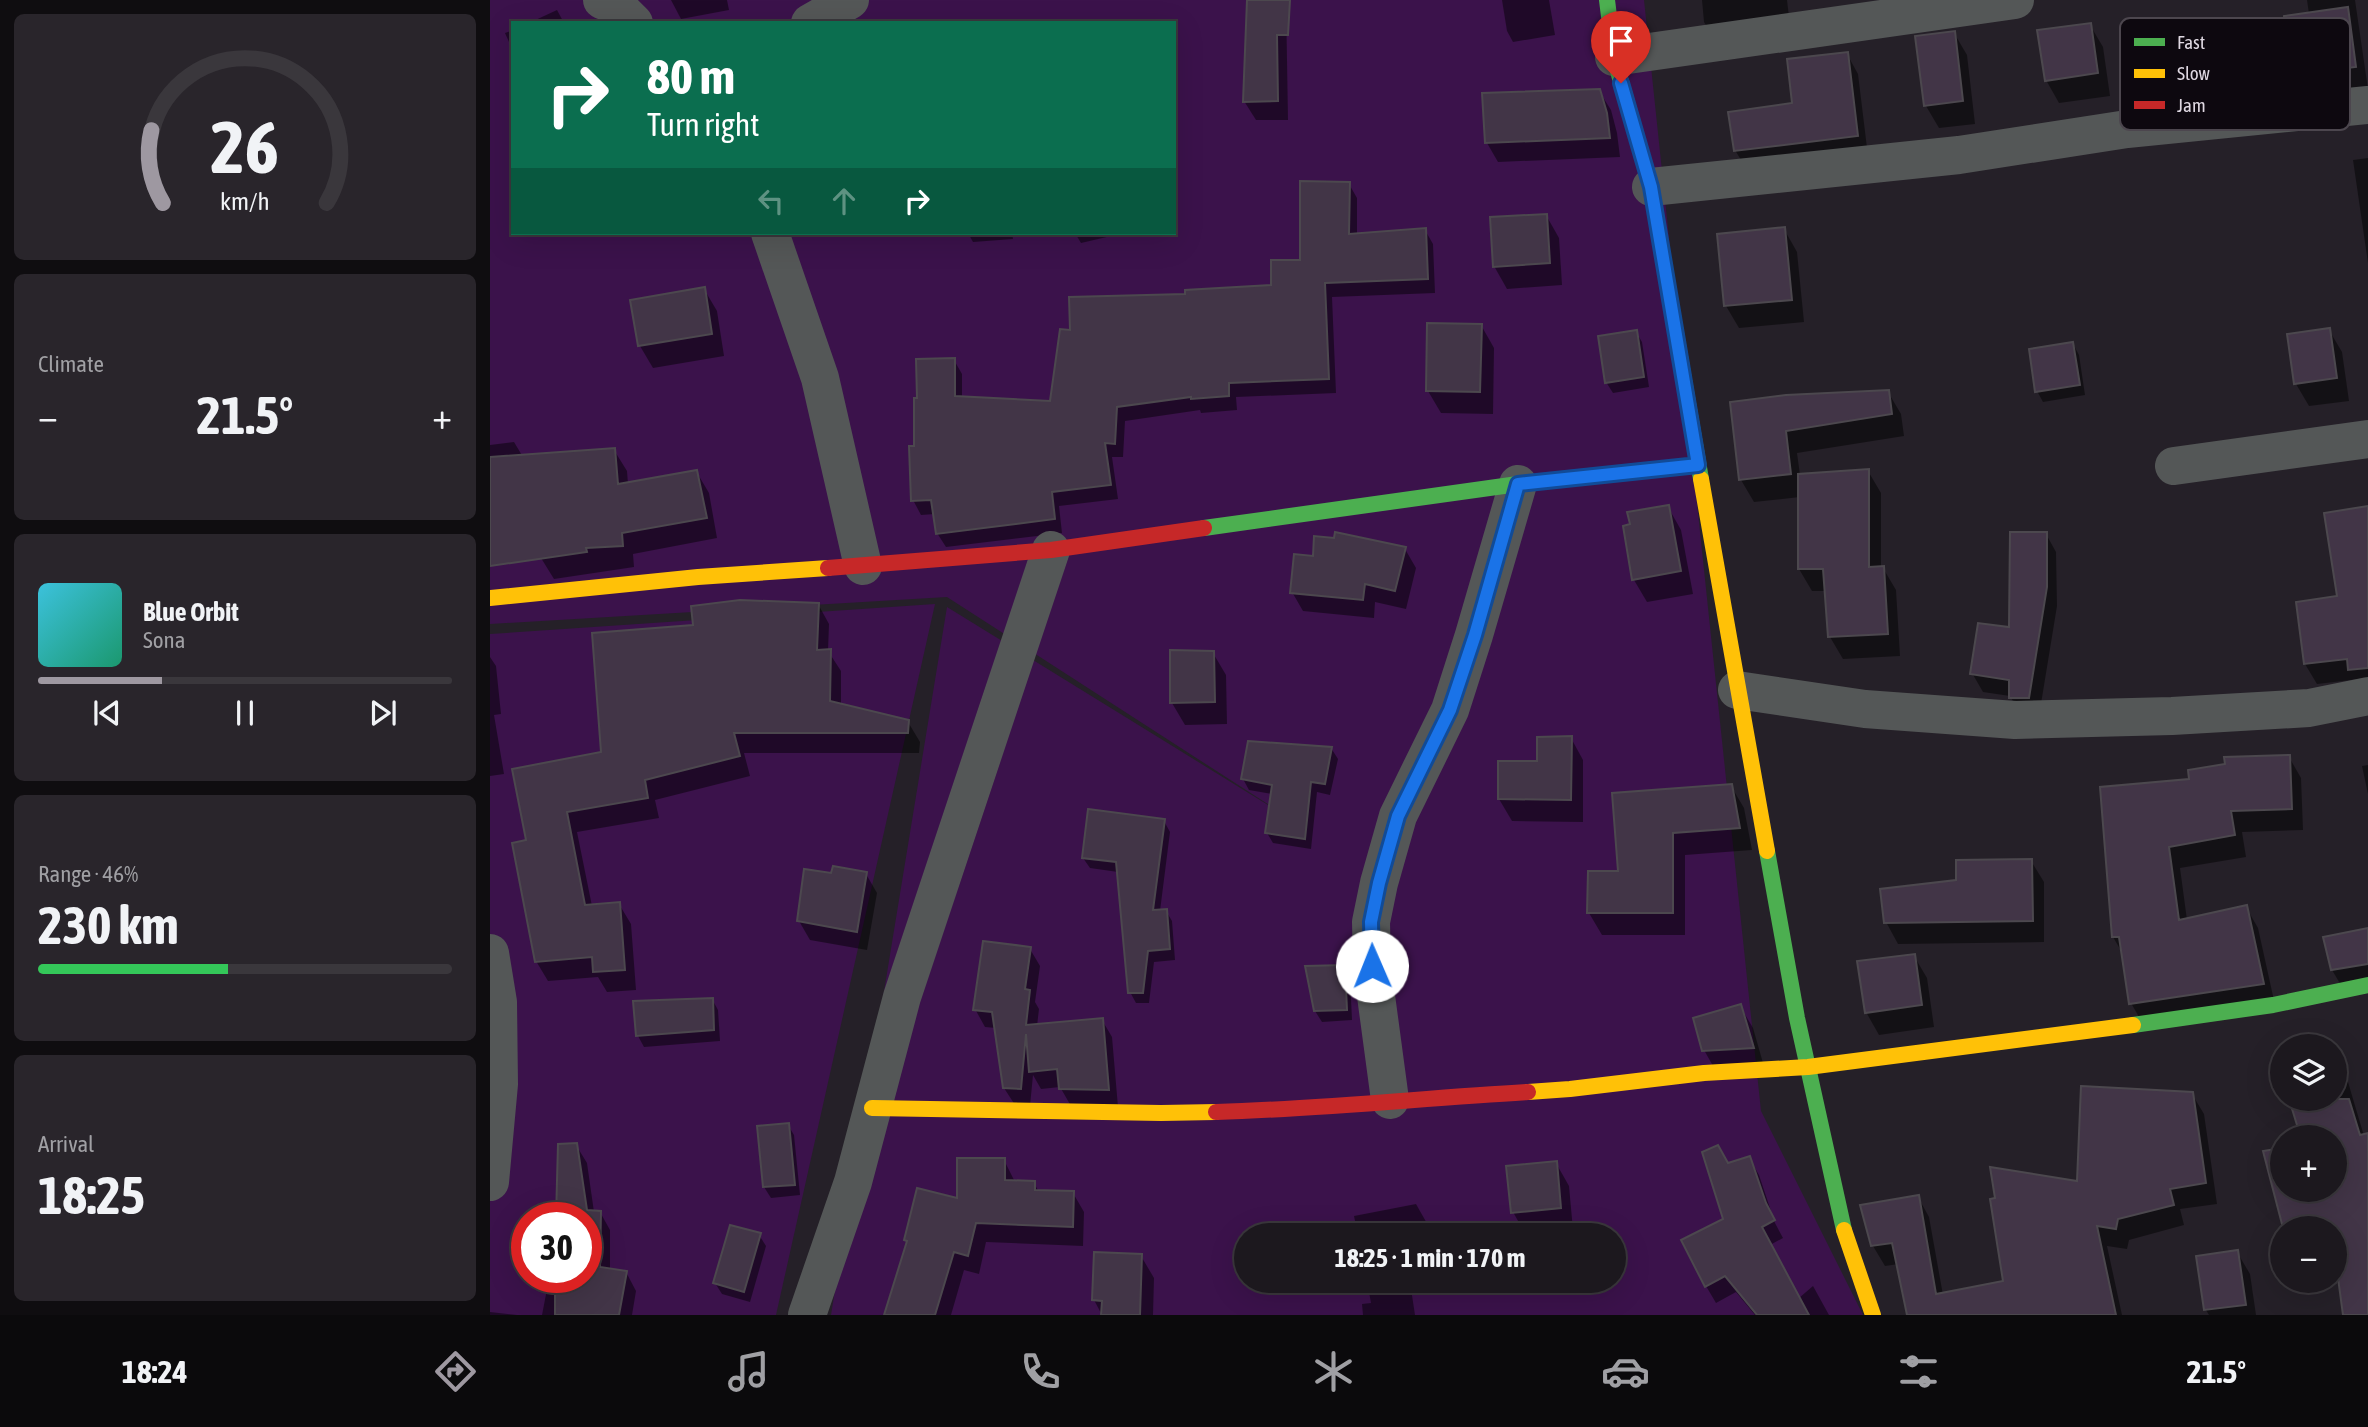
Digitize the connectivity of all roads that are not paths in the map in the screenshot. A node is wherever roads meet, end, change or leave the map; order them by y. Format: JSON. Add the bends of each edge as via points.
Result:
{"nodes":[{"id":1,"x":602,"y":0,"type":"edge"},
{"id":2,"x":850,"y":0,"type":"edge"},
{"id":3,"x":1607,"y":0,"type":"edge"},
{"id":4,"x":2015,"y":0,"type":"edge"},
{"id":5,"x":632,"y":21,"type":"edge"},
{"id":6,"x":813,"y":21,"type":"edge"},
{"id":7,"x":1614,"y":57,"type":"junction"},
{"id":8,"x":2368,"y":105,"type":"edge"},
{"id":9,"x":2350,"y":107,"type":"edge"},
{"id":10,"x":2120,"y":129,"type":"edge"},
{"id":11,"x":1651,"y":187,"type":"junction"},
{"id":12,"x":771,"y":235,"type":"edge"},
{"id":13,"x":2368,"y":439,"type":"edge"},
{"id":14,"x":1698,"y":465,"type":"junction"},
{"id":15,"x":2174,"y":466,"type":"dead end"},
{"id":16,"x":1518,"y":484,"type":"junction"},
{"id":17,"x":1051,"y":550,"type":"junction"},
{"id":18,"x":863,"y":566,"type":"junction"},
{"id":19,"x":490,"y":598,"type":"edge"},
{"id":20,"x":1737,"y":690,"type":"junction"},
{"id":21,"x":2368,"y":696,"type":"edge"},
{"id":22,"x":490,"y":953,"type":"edge"},
{"id":23,"x":2368,"y":985,"type":"edge"},
{"id":24,"x":1808,"y":1067,"type":"junction"},
{"id":25,"x":1390,"y":1100,"type":"junction"},
{"id":26,"x":872,"y":1108,"type":"junction"},
{"id":27,"x":490,"y":1182,"type":"edge"},
{"id":28,"x":807,"y":1315,"type":"edge"},
{"id":29,"x":1873,"y":1315,"type":"edge"}],
"edges":[{"from":1,"to":5,"type":"street","via":[[617,6]]},
{"from":2,"to":6,"type":"street"},
{"from":3,"to":7,"type":"street"},
{"from":4,"to":7,"type":"street"},
{"from":7,"to":11,"type":"street"},
{"from":8,"to":9,"type":"street"},
{"from":10,"to":11,"type":"street","via":[[1959,155]]},
{"from":11,"to":14,"type":"street"},
{"from":12,"to":18,"type":"street","via":[[820,378]]},
{"from":13,"to":15,"type":"street"},
{"from":14,"to":16,"type":"street"},
{"from":14,"to":20,"type":"street"},
{"from":16,"to":17,"type":"street"},
{"from":16,"to":25,"type":"street","via":[[1450,710],[1398,816],[1371,922],[1372,966]]},
{"from":17,"to":18,"type":"street"},
{"from":17,"to":26,"type":"street","via":[[902,997]]},
{"from":18,"to":19,"type":"street"},
{"from":20,"to":21,"type":"street","via":[[1865,709],[2015,720],[2309,708]]},
{"from":20,"to":24,"type":"street"},
{"from":22,"to":27,"type":"street","via":[[498,1002],[499,1084]]},
{"from":23,"to":24,"type":"street","via":[[2273,1005]]},
{"from":24,"to":25,"type":"street"},
{"from":24,"to":29,"type":"street","via":[[1846,1241]]},
{"from":25,"to":26,"type":"street","via":[[1286,1110],[1161,1113]]},
{"from":26,"to":28,"type":"street","via":[[853,1182]]}]}
